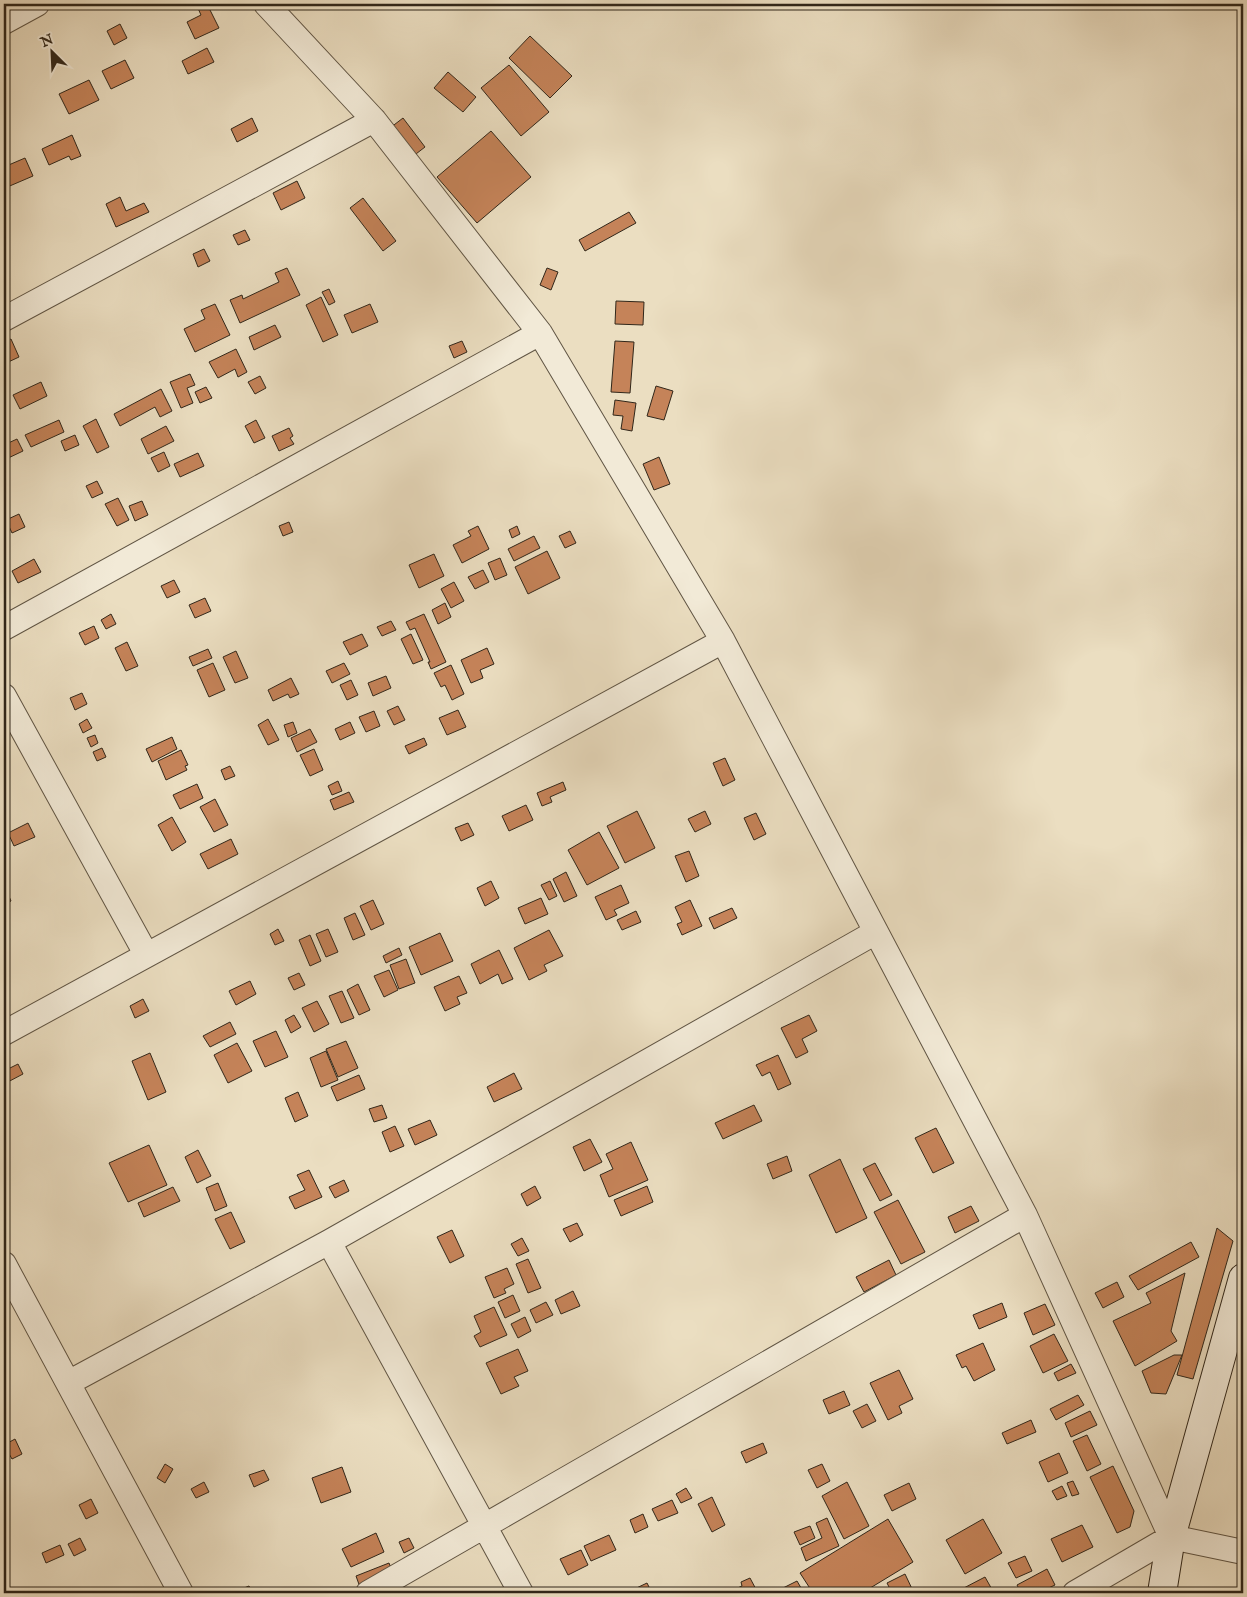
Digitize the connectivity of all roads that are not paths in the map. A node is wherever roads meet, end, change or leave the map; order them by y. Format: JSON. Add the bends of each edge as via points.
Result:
{"nodes":[{"id":1,"x":37,"y":4,"type":"edge"},
{"id":2,"x":266,"y":4,"type":"edge"},
{"id":3,"x":4,"y":22,"type":"edge"},
{"id":4,"x":374,"y":120,"type":"junction"},
{"id":5,"x":4,"y":318,"type":"edge"},
{"id":6,"x":540,"y":333,"type":"junction"},
{"id":7,"x":4,"y":628,"type":"edge"},
{"id":8,"x":723,"y":641,"type":"junction"},
{"id":9,"x":4,"y":696,"type":"edge"},
{"id":10,"x":876,"y":932,"type":"junction"},
{"id":11,"x":146,"y":954,"type":"junction"},
{"id":12,"x":4,"y":1033,"type":"edge"},
{"id":13,"x":1025,"y":1215,"type":"junction"},
{"id":14,"x":329,"y":1242,"type":"junction"},
{"id":15,"x":4,"y":1264,"type":"edge"},
{"id":16,"x":1243,"y":1278,"type":"edge"},
{"id":17,"x":68,"y":1383,"type":"junction"},
{"id":18,"x":484,"y":1526,"type":"junction"},
{"id":19,"x":1171,"y":1537,"type":"junction"},
{"id":20,"x":1243,"y":1552,"type":"edge"},
{"id":21,"x":181,"y":1593,"type":"edge"},
{"id":22,"x":368,"y":1593,"type":"edge"},
{"id":23,"x":521,"y":1593,"type":"edge"},
{"id":24,"x":1075,"y":1593,"type":"edge"},
{"id":25,"x":1162,"y":1593,"type":"edge"}],
"edges":[{"from":1,"to":3,"type":"street"},
{"from":2,"to":4,"type":"street"},
{"from":4,"to":5,"type":"street"},
{"from":4,"to":6,"type":"street"},
{"from":6,"to":7,"type":"street"},
{"from":6,"to":8,"type":"street"},
{"from":8,"to":10,"type":"street"},
{"from":8,"to":11,"type":"street"},
{"from":9,"to":11,"type":"street"},
{"from":10,"to":13,"type":"street"},
{"from":10,"to":14,"type":"street"},
{"from":11,"to":12,"type":"street"},
{"from":13,"to":18,"type":"street"},
{"from":13,"to":19,"type":"street"},
{"from":14,"to":17,"type":"street"},
{"from":14,"to":18,"type":"street"},
{"from":15,"to":17,"type":"street"},
{"from":16,"to":19,"type":"main road"},
{"from":17,"to":21,"type":"street"},
{"from":18,"to":22,"type":"street"},
{"from":18,"to":23,"type":"street"},
{"from":19,"to":20,"type":"street"},
{"from":19,"to":24,"type":"street"},
{"from":19,"to":25,"type":"main road"}]}
